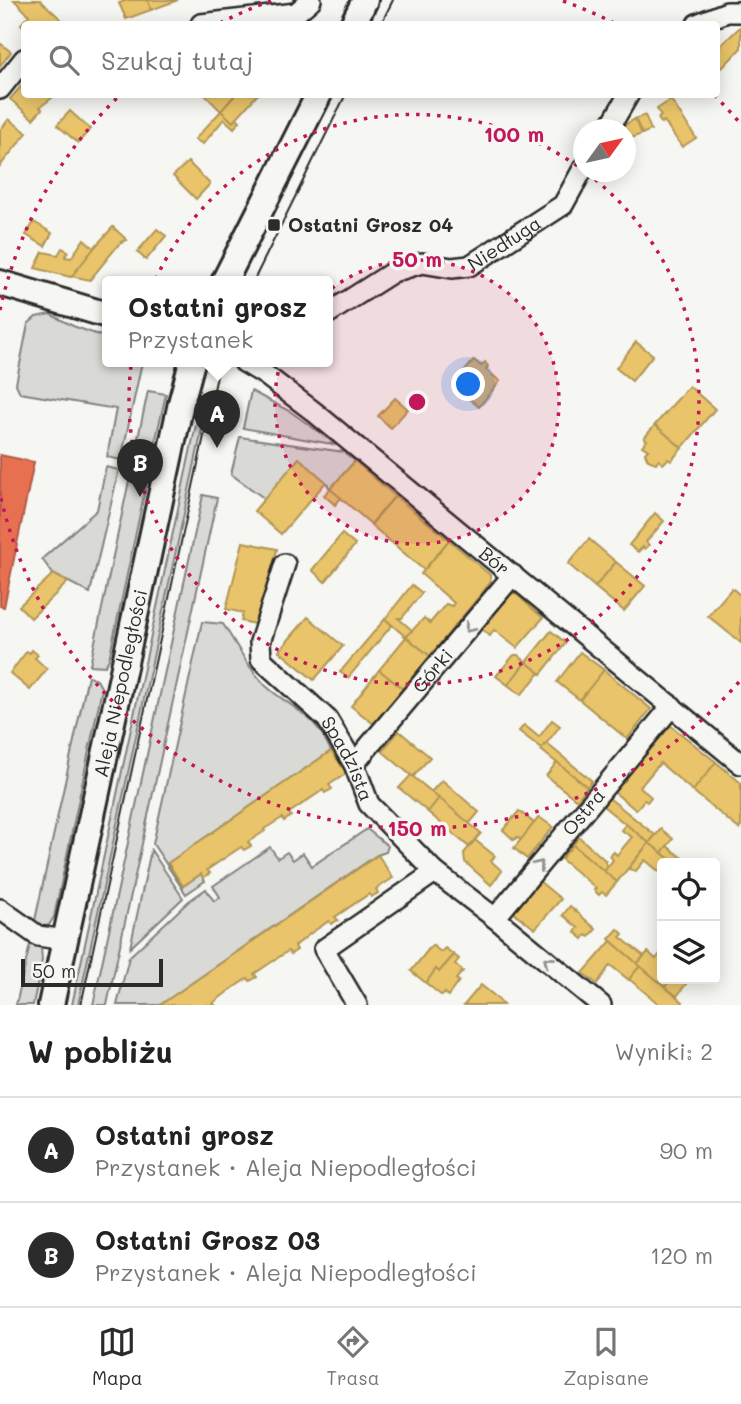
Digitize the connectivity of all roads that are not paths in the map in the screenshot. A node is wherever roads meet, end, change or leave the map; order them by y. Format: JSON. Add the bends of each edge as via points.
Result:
{"nodes":[{"id":1,"x":311,"y":0,"type":"edge"},
{"id":2,"x":365,"y":0,"type":"edge"},
{"id":3,"x":741,"y":12,"type":"edge"},
{"id":4,"x":227,"y":21,"type":"edge"},
{"id":5,"x":354,"y":21,"type":"edge"},
{"id":6,"x":704,"y":21,"type":"edge"},
{"id":7,"x":21,"y":63,"type":"edge"},
{"id":8,"x":0,"y":89,"type":"edge"},
{"id":9,"x":316,"y":98,"type":"edge"},
{"id":10,"x":627,"y":98,"type":"edge"},
{"id":11,"x":614,"y":119,"type":"edge"},
{"id":12,"x":575,"y":182,"type":"edge"},
{"id":13,"x":226,"y":276,"type":"edge"},
{"id":14,"x":0,"y":283,"type":"edge"},
{"id":15,"x":333,"y":310,"type":"edge"},
{"id":16,"x":102,"y":314,"type":"edge"},
{"id":17,"x":191,"y":367,"type":"edge"},
{"id":18,"x":268,"y":368,"type":"edge"},
{"id":19,"x":285,"y":564,"type":"dead end"},
{"id":20,"x":513,"y":575,"type":"junction"},
{"id":21,"x":672,"y":706,"type":"junction"},
{"id":22,"x":354,"y":764,"type":"junction"},
{"id":23,"x":741,"y":764,"type":"edge"},
{"id":24,"x":435,"y":872,"type":"junction"},
{"id":25,"x":0,"y":909,"type":"edge"},
{"id":26,"x":495,"y":918,"type":"junction"},
{"id":27,"x":65,"y":940,"type":"junction"},
{"id":28,"x":51,"y":1005,"type":"edge"},
{"id":29,"x":357,"y":1005,"type":"edge"},
{"id":30,"x":601,"y":1005,"type":"edge"}],
"edges":[{"from":1,"to":4,"type":"street","via":[[296,13]]},
{"from":2,"to":5,"type":"street"},
{"from":3,"to":6,"type":"street"},
{"from":7,"to":8,"type":"street"},
{"from":9,"to":13,"type":"street"},
{"from":10,"to":11,"type":"street"},
{"from":12,"to":15,"type":"street","name":"Niedługa","via":[[563,205],[469,267],[422,263],[393,272]]},
{"from":14,"to":16,"type":"street"},
{"from":17,"to":27,"type":"street","name":"Aleja Niepodległości"},
{"from":18,"to":20,"type":"street","name":"Bór"},
{"from":19,"to":22,"type":"street","name":"Spadzista","via":[[260,642],[261,659],[327,719]]},
{"from":20,"to":21,"type":"street","name":"Bór"},
{"from":20,"to":22,"type":"street","name":"Górki","one_way":true},
{"from":21,"to":23,"type":"street","name":"Bór"},
{"from":26,"to":21,"type":"street","name":"Ostra","one_way":true},
{"from":22,"to":24,"type":"street","name":"Spadzista","via":[[369,804]]},
{"from":24,"to":26,"type":"street","name":"Spadzista"},
{"from":24,"to":29,"type":"street","via":[[324,949]]},
{"from":25,"to":27,"type":"street","via":[[38,936]]},
{"from":30,"to":26,"type":"street","name":"Spadzista","one_way":true},
{"from":27,"to":28,"type":"street","name":"Aleja Niepodległości"}]}
